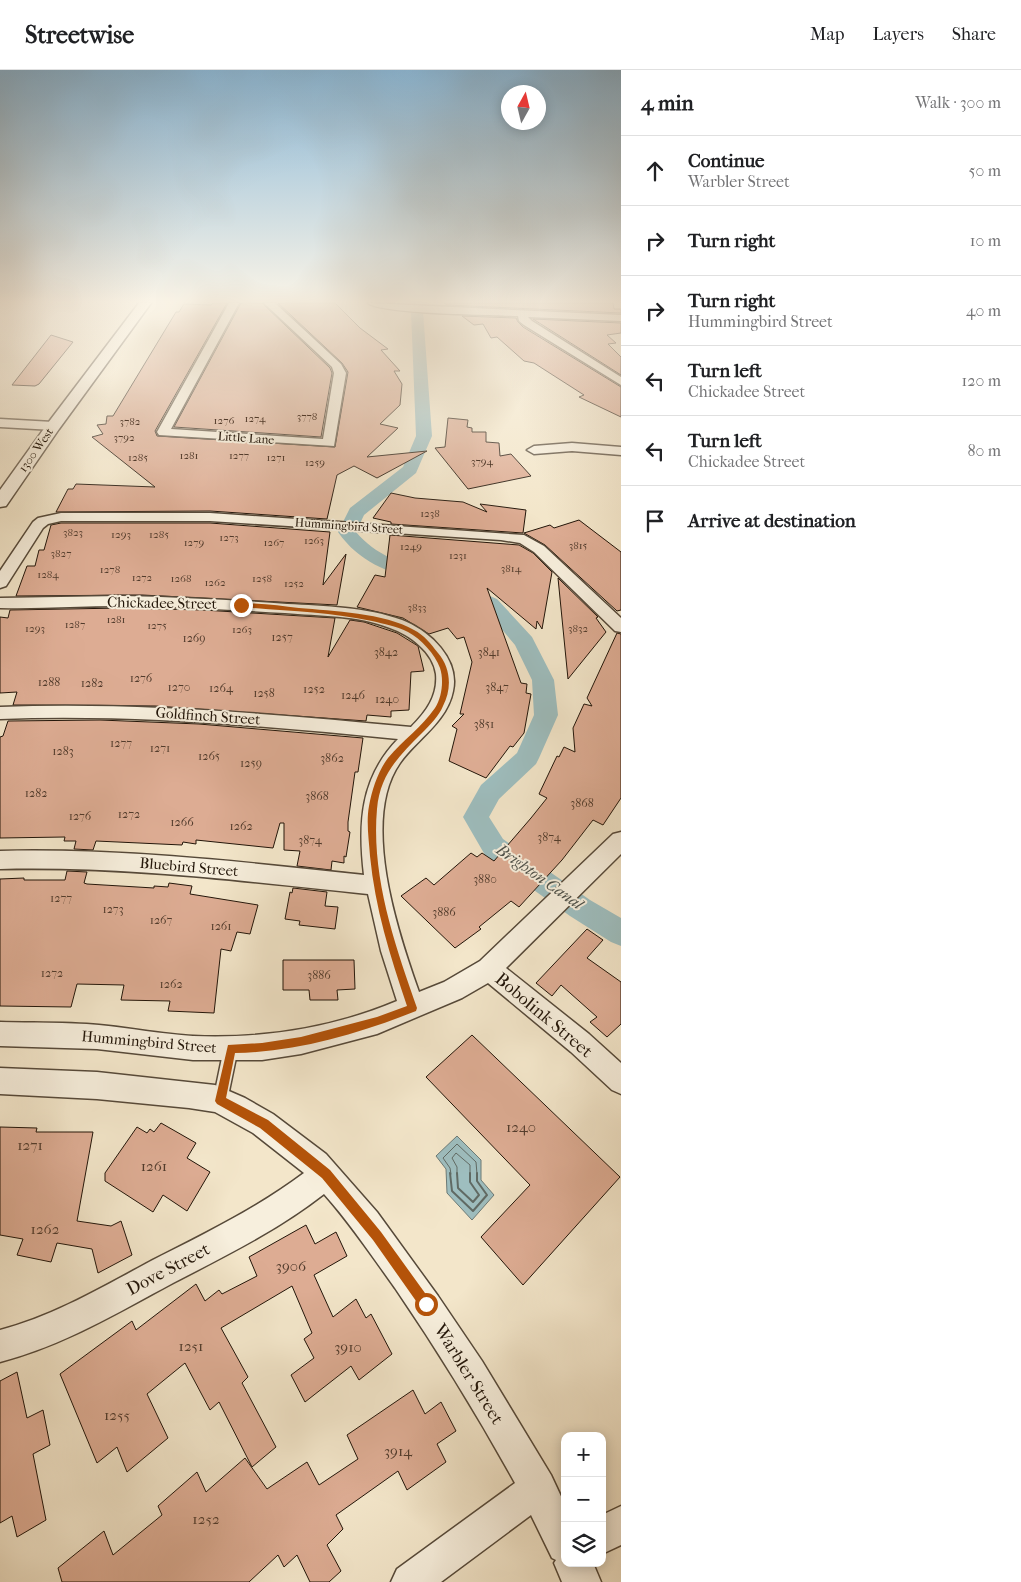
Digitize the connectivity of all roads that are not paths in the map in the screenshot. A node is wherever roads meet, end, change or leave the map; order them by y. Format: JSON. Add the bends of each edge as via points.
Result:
{"nodes":[{"id":1,"x":92,"y":374,"type":"edge"},
{"id":2,"x":195,"y":374,"type":"edge"},
{"id":3,"x":340,"y":374,"type":"edge"},
{"id":4,"x":608,"y":374,"type":"edge"},
{"id":5,"x":621,"y":382,"type":"edge"},
{"id":6,"x":0,"y":423,"type":"edge"},
{"id":7,"x":53,"y":426,"type":"junction"},
{"id":8,"x":534,"y":450,"type":"dead end"},
{"id":9,"x":621,"y":451,"type":"edge"},
{"id":10,"x":0,"y":502,"type":"edge"},
{"id":11,"x":0,"y":583,"type":"edge"},
{"id":12,"x":0,"y":603,"type":"edge"},
{"id":13,"x":621,"y":626,"type":"edge"},
{"id":14,"x":0,"y":713,"type":"edge"},
{"id":15,"x":415,"y":734,"type":"junction"},
{"id":16,"x":621,"y":840,"type":"edge"},
{"id":17,"x":0,"y":860,"type":"edge"},
{"id":18,"x":377,"y":886,"type":"junction"},
{"id":19,"x":489,"y":969,"type":"junction"},
{"id":20,"x":412,"y":1008,"type":"junction"},
{"id":21,"x":0,"y":1034,"type":"edge"},
{"id":22,"x":231,"y":1048,"type":"junction"},
{"id":23,"x":0,"y":1081,"type":"edge"},
{"id":24,"x":621,"y":1081,"type":"edge"},
{"id":25,"x":220,"y":1101,"type":"junction"},
{"id":26,"x":326,"y":1174,"type":"junction"},
{"id":27,"x":0,"y":1346,"type":"edge"},
{"id":28,"x":538,"y":1488,"type":"junction"},
{"id":29,"x":621,"y":1524,"type":"edge"},
{"id":30,"x":606,"y":1533,"type":"edge"},
{"id":31,"x":561,"y":1537,"type":"edge"},
{"id":32,"x":575,"y":1567,"type":"edge"},
{"id":33,"x":410,"y":1582,"type":"edge"},
{"id":34,"x":582,"y":1582,"type":"edge"}],
"edges":[{"from":1,"to":7,"type":"street","name":"1300 West"},
{"from":2,"to":3,"type":"street","name":"Little Lane","via":[[163,432],[329,443]]},
{"from":4,"to":5,"type":"street"},
{"from":6,"to":7,"type":"street"},
{"from":7,"to":10,"type":"street","name":"1300 West"},
{"from":8,"to":9,"type":"street","via":[[572,447]]},
{"from":11,"to":13,"type":"street","name":"Hummingbird Street","via":[[35,529],[43,521],[61,517],[219,518],[353,526],[524,539],[539,548]]},
{"from":12,"to":15,"type":"street","name":"Chickadee Street","via":[[120,601],[241,605],[350,614],[395,624],[424,640],[440,660],[445,674],[440,706]]},
{"from":14,"to":15,"type":"street","name":"Goldfinch Street","via":[[192,714]]},
{"from":15,"to":18,"type":"street","name":"Chickadee Street","via":[[390,760],[379,781],[373,808]]},
{"from":16,"to":19,"type":"street","name":"Hummingbird Street"},
{"from":17,"to":18,"type":"street","name":"Bluebird Street","via":[[97,859]]},
{"from":18,"to":20,"type":"street","name":"Chickadee Street","via":[[391,944]]},
{"from":19,"to":20,"type":"street","name":"Hummingbird Street"},
{"from":19,"to":24,"type":"street","name":"Bobolink Street"},
{"from":20,"to":22,"type":"street","name":"Hummingbird Street","via":[[301,1042],[262,1048]]},
{"from":21,"to":22,"type":"street","name":"Hummingbird Street","via":[[97,1037],[193,1048]]},
{"from":22,"to":25,"type":"lane"},
{"from":23,"to":25,"type":"street","via":[[102,1086]]},
{"from":25,"to":26,"type":"street","name":"Warbler Street","via":[[264,1124]]},
{"from":26,"to":27,"type":"street","name":"Dove Street","via":[[288,1203],[246,1228],[74,1319]]},
{"from":26,"to":28,"type":"street","name":"Warbler Street","via":[[377,1236],[426,1304]]},
{"from":28,"to":31,"type":"street","name":"Warbler Street"},
{"from":28,"to":33,"type":"street"},
{"from":29,"to":30,"type":"street"},
{"from":32,"to":34,"type":"street"}]}
